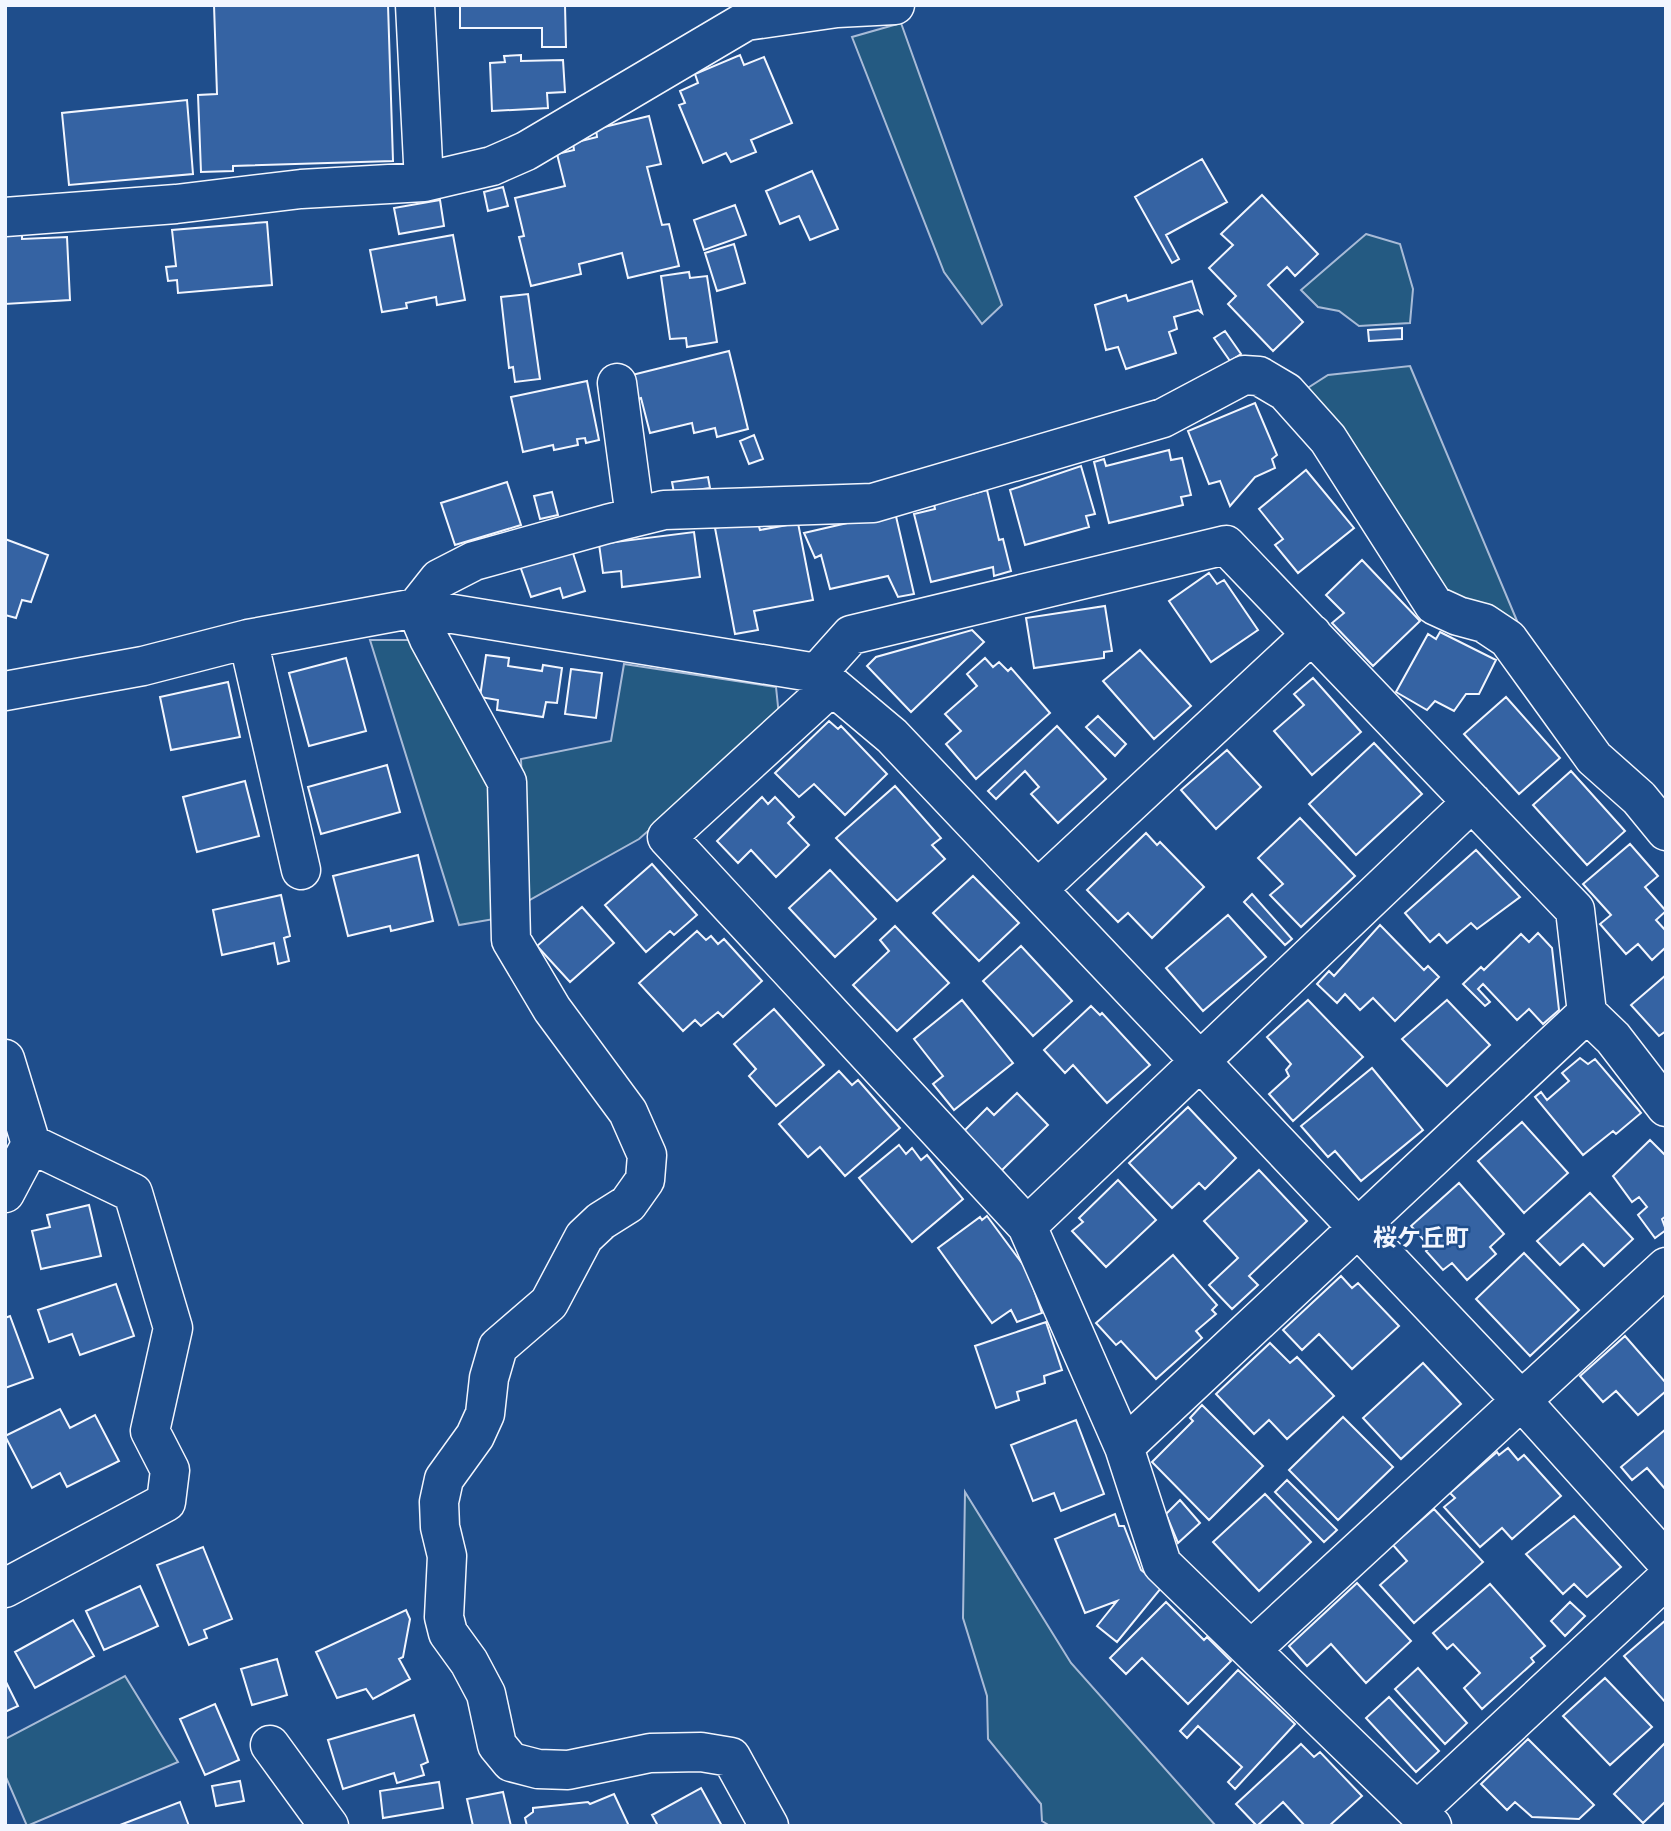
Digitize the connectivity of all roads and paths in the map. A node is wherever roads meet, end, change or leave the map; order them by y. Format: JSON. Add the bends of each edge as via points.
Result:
{"nodes":[{"id":1,"x":415,"y":5,"type":"edge"},
{"id":2,"x":895,"y":5,"type":"edge"},
{"id":3,"x":424,"y":181,"type":"junction"},
{"id":4,"x":5,"y":217,"type":"edge"},
{"id":5,"x":617,"y":383,"type":"dead end"},
{"id":6,"x":635,"y":517,"type":"junction"},
{"id":7,"x":416,"y":608,"type":"junction"},
{"id":8,"x":1312,"y":634,"type":"junction"},
{"id":9,"x":248,"y":639,"type":"junction"},
{"id":10,"x":825,"y":680,"type":"junction"},
{"id":11,"x":5,"y":691,"type":"edge"},
{"id":12,"x":1472,"y":802,"type":"junction"},
{"id":13,"x":1666,"y":831,"type":"edge"},
{"id":14,"x":301,"y":870,"type":"dead end"},
{"id":15,"x":1038,"y":889,"type":"junction"},
{"id":16,"x":1587,"y":1013,"type":"junction"},
{"id":17,"x":5,"y":1059,"type":"edge"},
{"id":18,"x":1200,"y":1061,"type":"junction"},
{"id":19,"x":1666,"y":1107,"type":"edge"},
{"id":20,"x":31,"y":1144,"type":"junction"},
{"id":21,"x":5,"y":1194,"type":"edge"},
{"id":22,"x":1027,"y":1226,"type":"junction"},
{"id":23,"x":1357,"y":1227,"type":"junction"},
{"id":24,"x":1666,"y":1267,"type":"edge"},
{"id":25,"x":1520,"y":1399,"type":"junction"},
{"id":26,"x":1124,"y":1447,"type":"junction"},
{"id":27,"x":1666,"y":1561,"type":"edge"},
{"id":28,"x":1666,"y":1579,"type":"edge"},
{"id":29,"x":5,"y":1588,"type":"edge"},
{"id":30,"x":1251,"y":1650,"type":"junction"},
{"id":31,"x":270,"y":1745,"type":"dead end"},
{"id":32,"x":1425,"y":1818,"type":"edge"},
{"id":33,"x":329,"y":1826,"type":"edge"},
{"id":34,"x":769,"y":1826,"type":"edge"}],
"edges":[{"from":1,"to":3,"type":"street"},
{"from":2,"to":3,"type":"street","via":[[746,21],[526,151],[492,166]]},
{"from":3,"to":4,"type":"street"},
{"from":5,"to":6,"type":"street"},
{"from":6,"to":7,"type":"street","via":[[474,561],[439,579]]},
{"from":6,"to":13,"type":"street","via":[[664,510],[873,503],[1163,418],[1244,375],[1259,376],[1286,392],[1328,439],[1434,605],[1484,623],[1508,639],[1594,758],[1639,798]]},
{"from":7,"to":9,"type":"street"},
{"from":7,"to":10,"type":"street","via":[[484,616]]},
{"from":7,"to":34,"type":"street","via":[[508,782],[511,940],[552,1009],[628,1112],[647,1155],[645,1180],[628,1204],[584,1237],[550,1303],[498,1347],[485,1414],[444,1479],[439,1502],[447,1556],[444,1617],[448,1633],[486,1694],[496,1745],[511,1762],[568,1770],[650,1753],[701,1752],[731,1757]]},
{"from":8,"to":10,"type":"street","via":[[1226,545],[851,635]]},
{"from":8,"to":12,"type":"street"},
{"from":8,"to":15,"type":"street"},
{"from":9,"to":11,"type":"street","via":[[143,666]]},
{"from":9,"to":14,"type":"street"},
{"from":10,"to":15,"type":"street","via":[[892,736]]},
{"from":10,"to":22,"type":"street","via":[[667,837]]},
{"from":12,"to":16,"type":"street","via":[[1575,910]]},
{"from":12,"to":18,"type":"street"},
{"from":15,"to":18,"type":"street"},
{"from":16,"to":19,"type":"street","via":[[1613,1038]]},
{"from":16,"to":23,"type":"street"},
{"from":17,"to":20,"type":"street"},
{"from":18,"to":22,"type":"street"},
{"from":18,"to":23,"type":"street"},
{"from":20,"to":21,"type":"street"},
{"from":20,"to":29,"type":"street","via":[[133,1193],[173,1328],[150,1431],[170,1470],[166,1502]]},
{"from":22,"to":26,"type":"street"},
{"from":23,"to":25,"type":"street"},
{"from":23,"to":26,"type":"street"},
{"from":24,"to":25,"type":"street"},
{"from":25,"to":27,"type":"street"},
{"from":25,"to":30,"type":"street"},
{"from":26,"to":30,"type":"street","via":[[1162,1564]]},
{"from":28,"to":32,"type":"street"},
{"from":30,"to":32,"type":"street"},
{"from":31,"to":33,"type":"street"}]}
